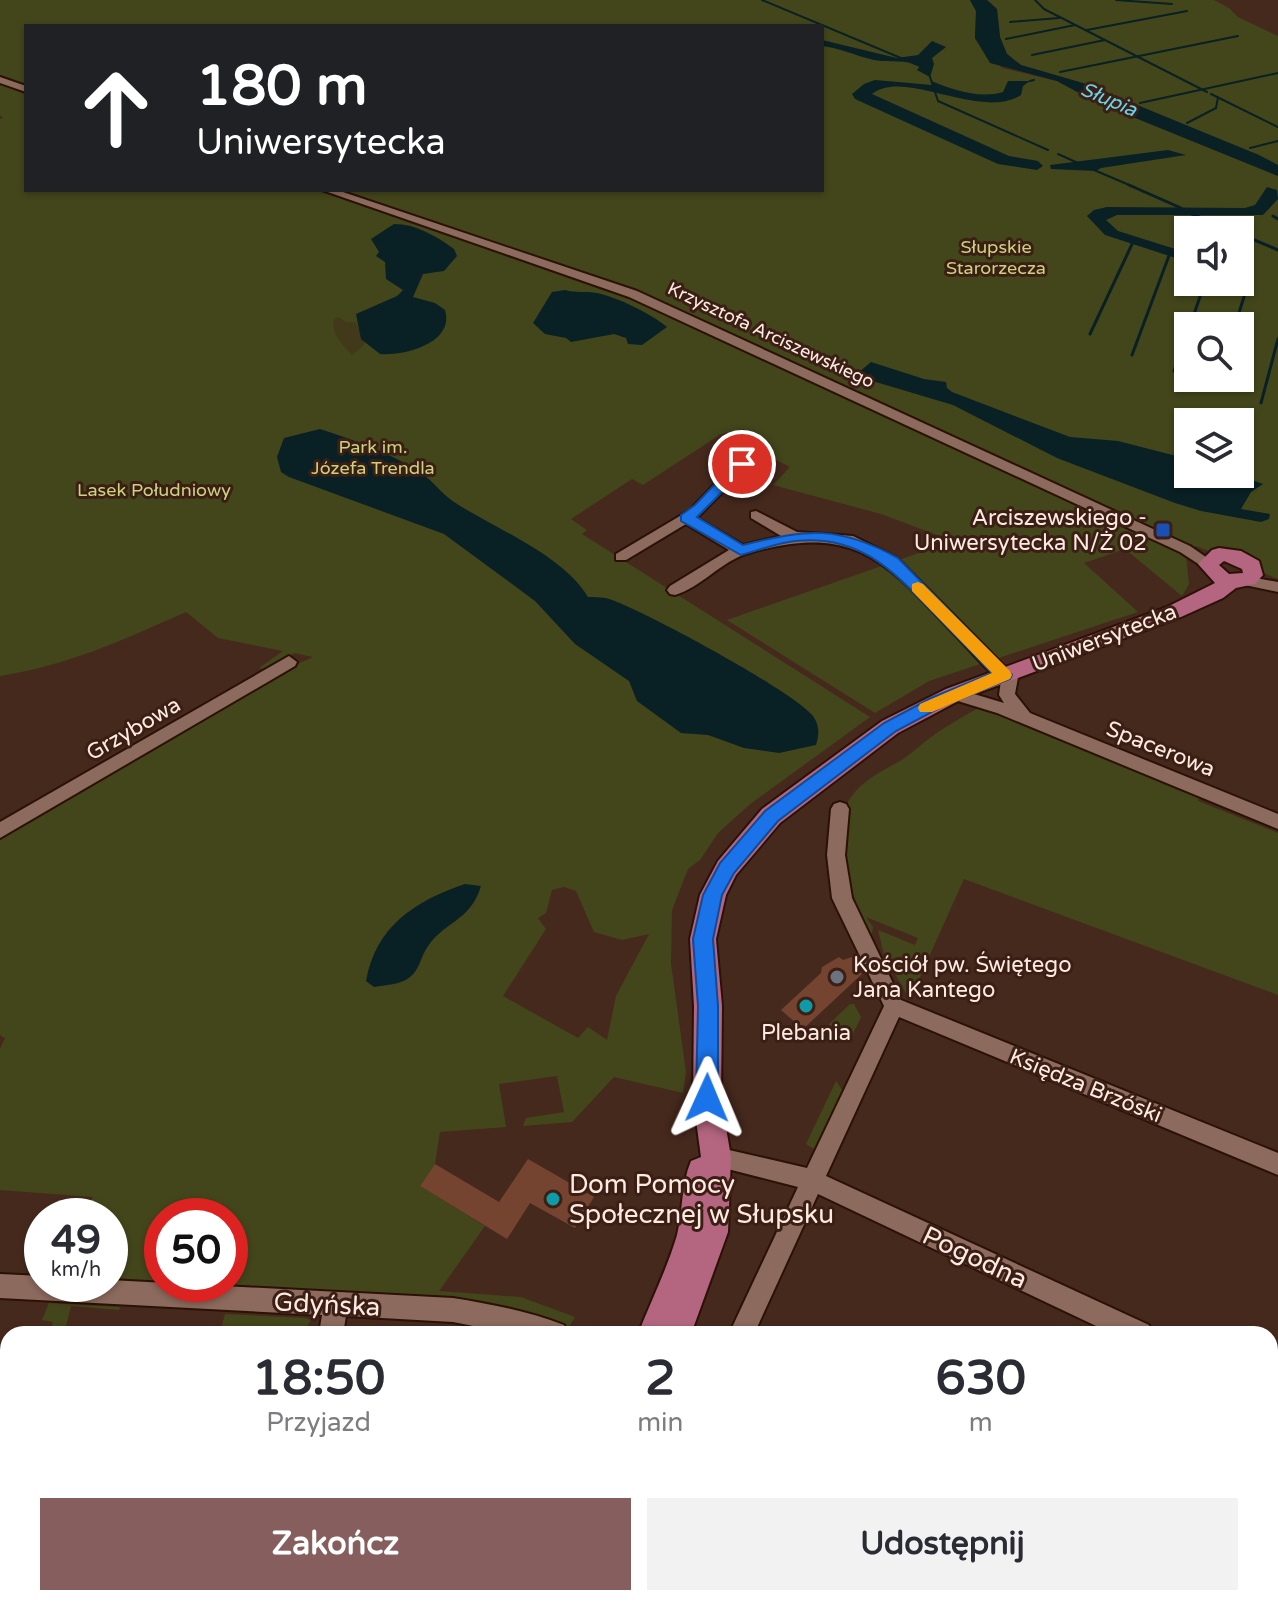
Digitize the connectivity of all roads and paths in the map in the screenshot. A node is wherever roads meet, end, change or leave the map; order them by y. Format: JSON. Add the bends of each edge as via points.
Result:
{"nodes":[{"id":1,"x":0,"y":80,"type":"edge"},
{"id":2,"x":24,"y":88,"type":"edge"},
{"id":3,"x":333,"y":192,"type":"edge"},
{"id":4,"x":742,"y":464,"type":"dead end"},
{"id":5,"x":756,"y":515,"type":"dead end"},
{"id":6,"x":686,"y":518,"type":"junction"},
{"id":7,"x":794,"y":537,"type":"junction"},
{"id":8,"x":741,"y":550,"type":"junction"},
{"id":9,"x":621,"y":557,"type":"dead end"},
{"id":10,"x":1227,"y":571,"type":"junction"},
{"id":11,"x":1276,"y":587,"type":"edge"},
{"id":12,"x":675,"y":590,"type":"dead end"},
{"id":13,"x":289,"y":662,"type":"dead end"},
{"id":14,"x":1008,"y":673,"type":"junction"},
{"id":15,"x":954,"y":694,"type":"junction"},
{"id":16,"x":1025,"y":718,"type":"junction"},
{"id":17,"x":840,"y":809,"type":"dead end"},
{"id":18,"x":1278,"y":822,"type":"edge"},
{"id":19,"x":0,"y":831,"type":"edge"},
{"id":20,"x":894,"y":1006,"type":"junction"},
{"id":21,"x":709,"y":1117,"type":"junction"},
{"id":22,"x":716,"y":1157,"type":"junction"},
{"id":23,"x":1278,"y":1164,"type":"edge"},
{"id":24,"x":811,"y":1180,"type":"junction"},
{"id":25,"x":0,"y":1286,"type":"edge"},
{"id":26,"x":336,"y":1305,"type":"junction"},
{"id":27,"x":332,"y":1326,"type":"edge"},
{"id":28,"x":527,"y":1326,"type":"edge"},
{"id":29,"x":658,"y":1326,"type":"edge"},
{"id":30,"x":678,"y":1326,"type":"edge"},
{"id":31,"x":745,"y":1326,"type":"edge"},
{"id":32,"x":1123,"y":1326,"type":"edge"}],
"edges":[{"from":1,"to":2,"type":"street"},
{"from":3,"to":10,"type":"street","name":"Krzysztofa Arciszewskiego","via":[[633,294]]},
{"from":4,"to":6,"type":"street"},
{"from":5,"to":7,"type":"street"},
{"from":6,"to":8,"type":"street"},
{"from":6,"to":9,"type":"street"},
{"from":7,"to":8,"type":"street"},
{"from":7,"to":14,"type":"street","via":[[853,541],[892,561]]},
{"from":8,"to":12,"type":"street"},
{"from":10,"to":11,"type":"street","name":"Krzysztofa Arciszewskiego"},
{"from":10,"to":14,"type":"main road","name":"Uniwersytecka","via":[[1216,593]]},
{"from":13,"to":19,"type":"street","name":"Grzybowa"},
{"from":14,"to":15,"type":"main road","name":"Uniwersytecka"},
{"from":14,"to":16,"type":"street","via":[[1007,695]]},
{"from":15,"to":16,"type":"street","name":"Spacerowa"},
{"from":15,"to":21,"type":"main road","name":"Uniwersytecka","via":[[890,727],[771,816],[727,868],[713,895],[703,939]]},
{"from":16,"to":18,"type":"street","name":"Spacerowa"},
{"from":17,"to":20,"type":"street","via":[[836,855],[842,898]]},
{"from":20,"to":23,"type":"street","name":"Księdza Brzóski"},
{"from":20,"to":24,"type":"street"},
{"from":21,"to":22,"type":"main road"},
{"from":21,"to":29,"type":"main road","via":[[693,1232]]},
{"from":22,"to":24,"type":"street","name":"Pogodna"},
{"from":22,"to":30,"type":"main road","via":[[713,1232]]},
{"from":24,"to":31,"type":"street"},
{"from":24,"to":32,"type":"street","name":"Pogodna"},
{"from":25,"to":26,"type":"street","name":"Gdyńska"},
{"from":26,"to":27,"type":"street"},
{"from":26,"to":28,"type":"street","name":"Gdyńska","via":[[453,1310]]}]}
